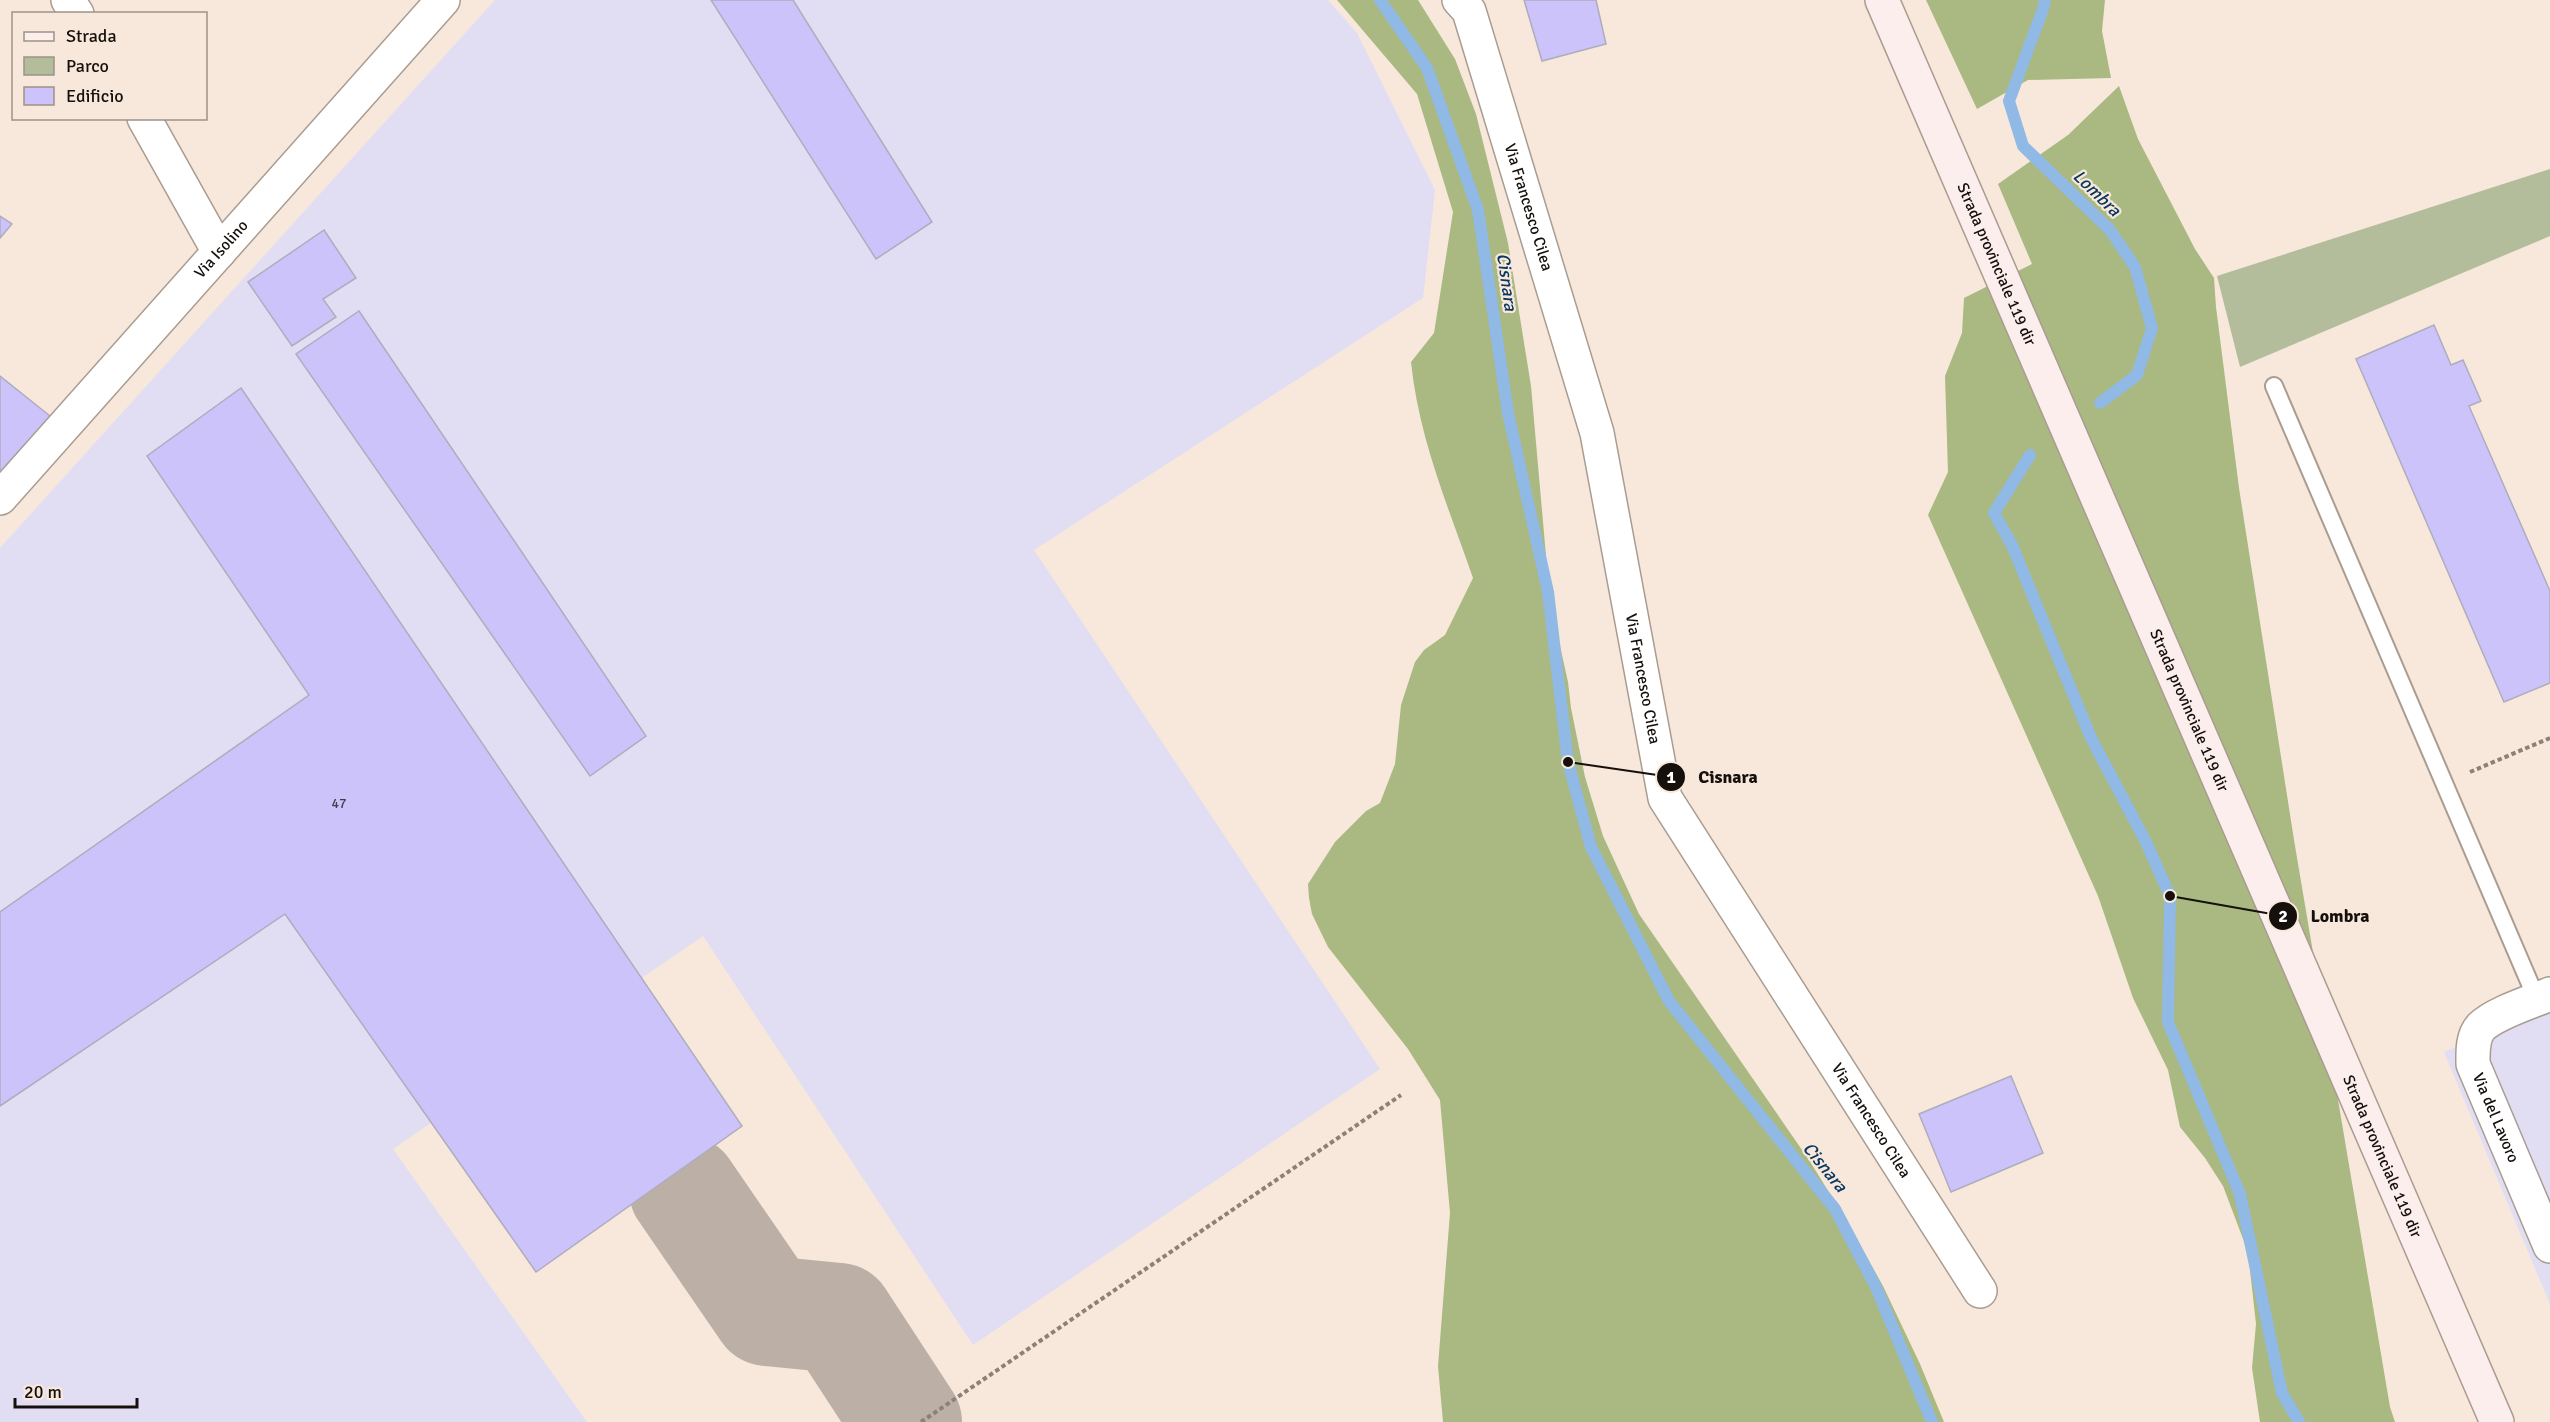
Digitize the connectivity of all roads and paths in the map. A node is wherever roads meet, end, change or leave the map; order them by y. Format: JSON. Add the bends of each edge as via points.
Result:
{"nodes":[{"id":1,"x":443,"y":0,"type":"edge"},
{"id":2,"x":1459,"y":0,"type":"edge"},
{"id":3,"x":1882,"y":0,"type":"edge"},
{"id":4,"x":145,"y":120,"type":"edge"},
{"id":5,"x":219,"y":252,"type":"junction"},
{"id":6,"x":2274,"y":386,"type":"dead end"},
{"id":7,"x":0,"y":498,"type":"edge"},
{"id":8,"x":2550,"y":738,"type":"edge"},
{"id":9,"x":2445,"y":783,"type":"junction"},
{"id":10,"x":2544,"y":997,"type":"edge"},
{"id":11,"x":1401,"y":1095,"type":"dead end"},
{"id":12,"x":2550,"y":1246,"type":"edge"},
{"id":13,"x":1980,"y":1291,"type":"dead end"},
{"id":14,"x":921,"y":1422,"type":"edge"},
{"id":15,"x":2497,"y":1422,"type":"edge"}],
"edges":[{"from":1,"to":5,"type":"street","name":"Via Isolino"},
{"from":2,"to":13,"type":"street","name":"Via Francesco Cilea","via":[[1468,11],[1597,433],[1665,798]]},
{"from":3,"to":15,"type":"street","name":"Strada provinciale 119 dir"},
{"from":4,"to":5,"type":"street"},
{"from":5,"to":7,"type":"street","name":"Via Isolino"},
{"from":6,"to":9,"type":"lane"},
{"from":8,"to":9,"type":"path"},
{"from":9,"to":10,"type":"lane"},
{"from":10,"to":12,"type":"street","name":"Via del Lavoro","via":[[2480,1028],[2473,1046],[2473,1064]]},
{"from":11,"to":14,"type":"path"}]}
